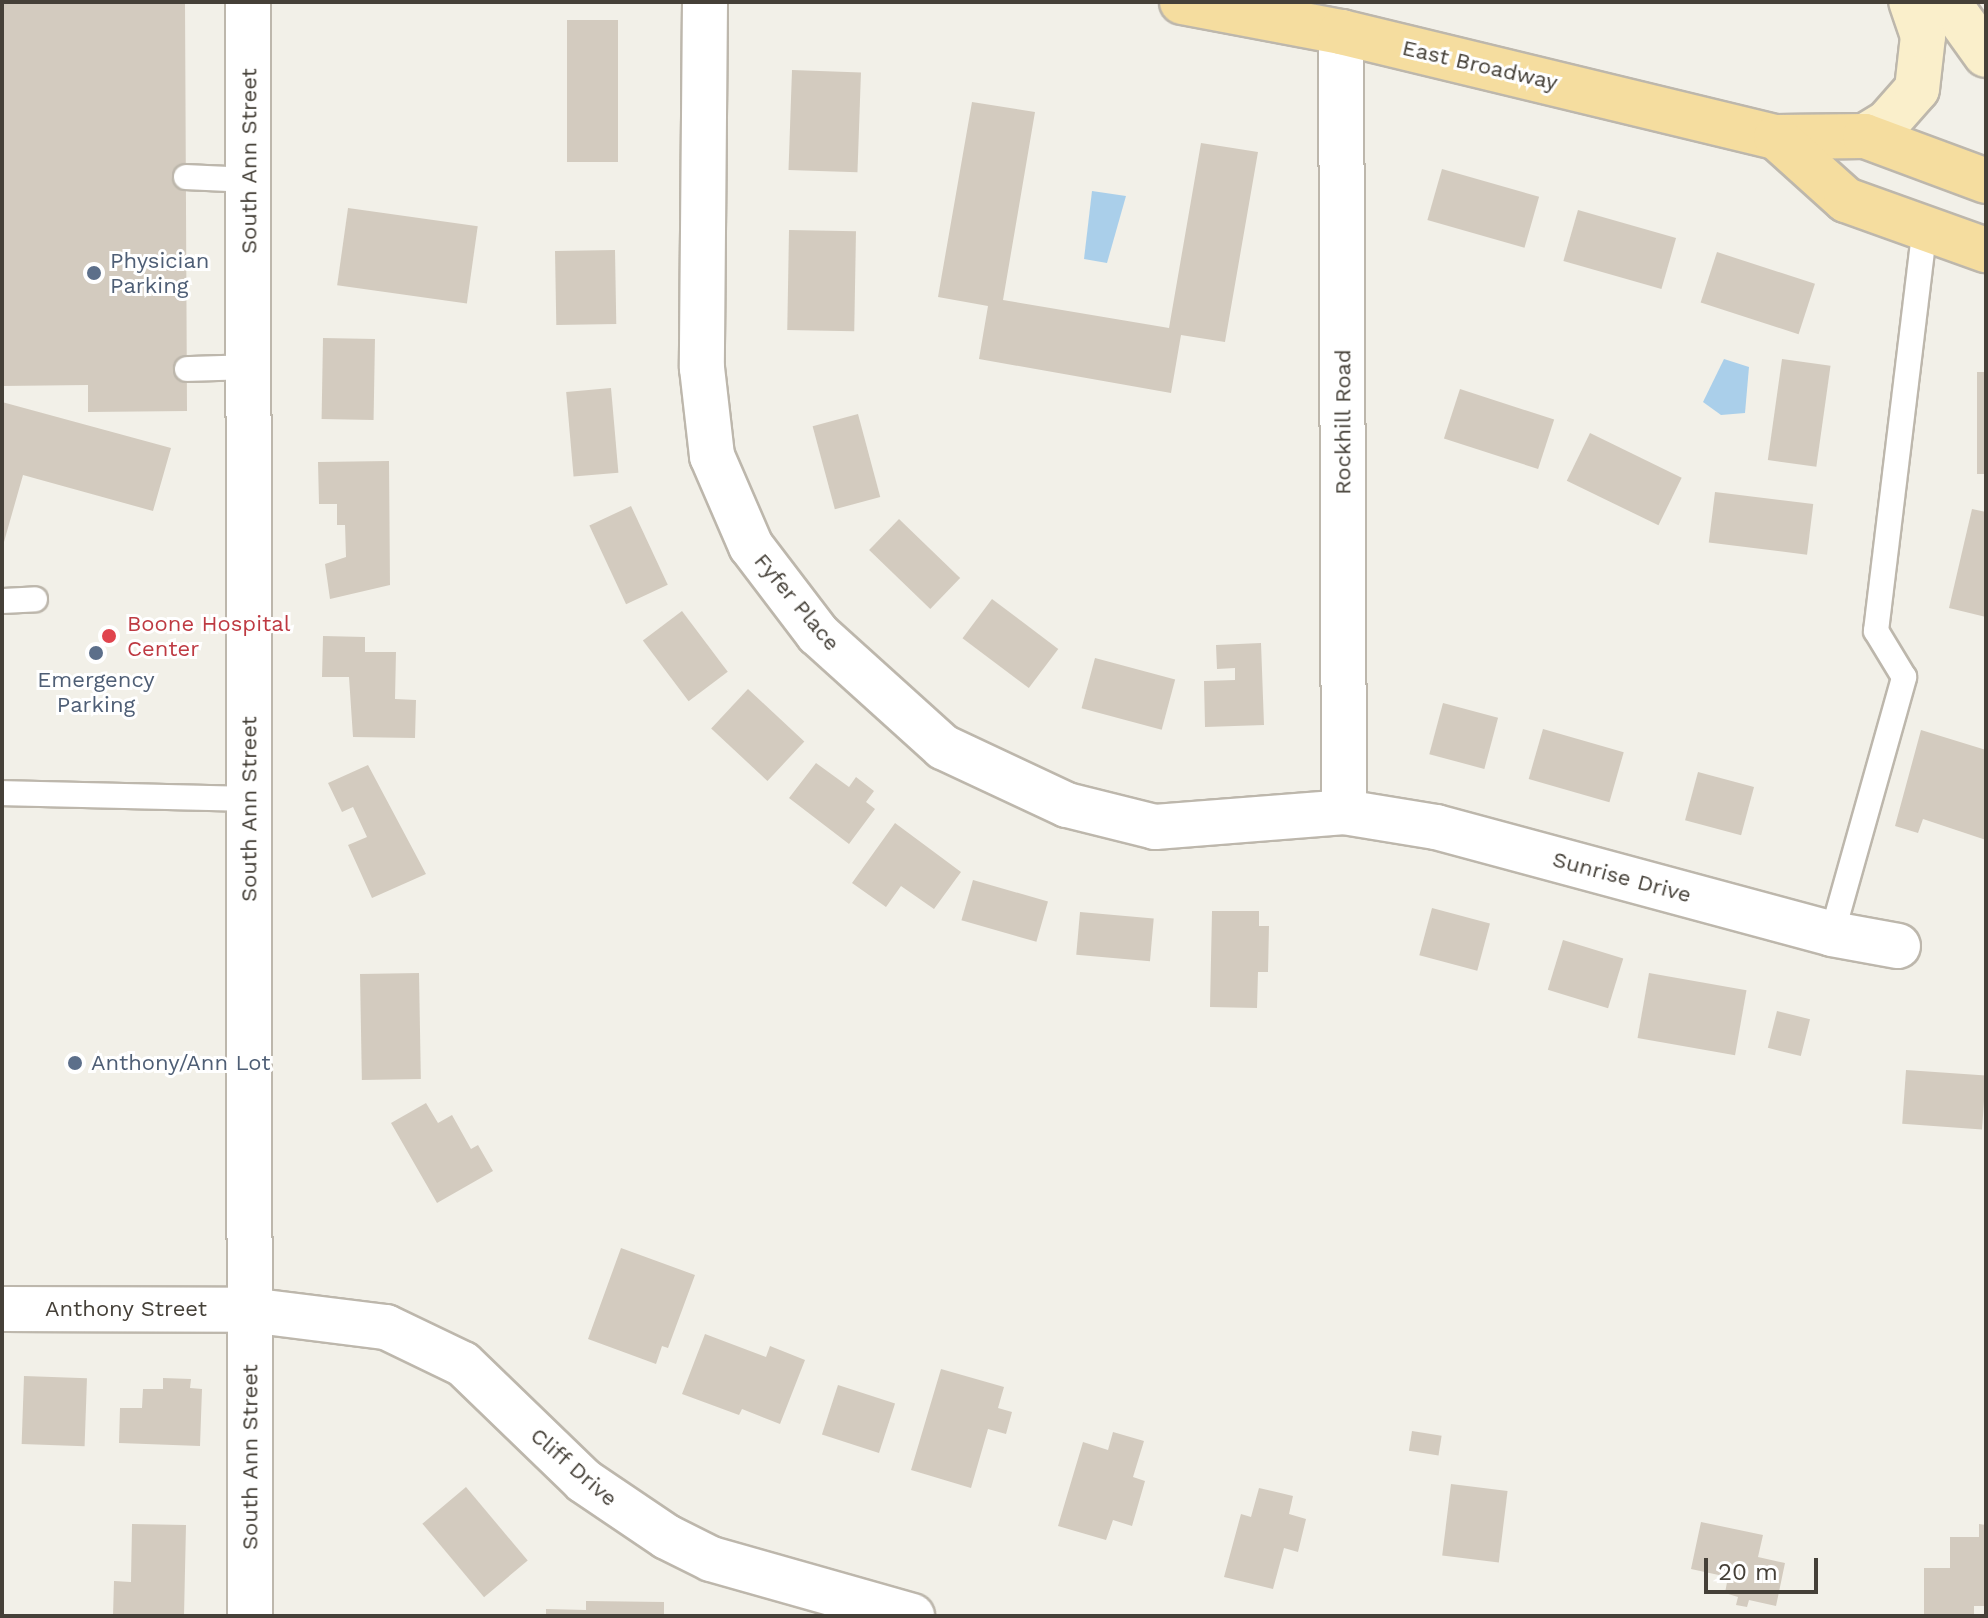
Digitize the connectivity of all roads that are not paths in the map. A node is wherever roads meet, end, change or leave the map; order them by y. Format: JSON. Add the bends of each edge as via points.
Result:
{"nodes":[{"id":1,"x":248,"y":2,"type":"edge"},
{"id":2,"x":705,"y":2,"type":"edge"},
{"id":3,"x":1182,"y":2,"type":"edge"},
{"id":4,"x":1911,"y":2,"type":"edge"},
{"id":5,"x":1948,"y":2,"type":"edge"},
{"id":6,"x":1341,"y":32,"type":"junction"},
{"id":7,"x":1986,"y":55,"type":"edge"},
{"id":8,"x":1865,"y":136,"type":"junction"},
{"id":9,"x":1776,"y":137,"type":"junction"},
{"id":10,"x":186,"y":177,"type":"dead end"},
{"id":11,"x":249,"y":180,"type":"junction"},
{"id":12,"x":1986,"y":181,"type":"edge"},
{"id":13,"x":1925,"y":228,"type":"junction"},
{"id":14,"x":1986,"y":250,"type":"edge"},
{"id":15,"x":249,"y":367,"type":"junction"},
{"id":16,"x":187,"y":369,"type":"dead end"},
{"id":17,"x":35,"y":599,"type":"dead end"},
{"id":18,"x":2,"y":601,"type":"edge"},
{"id":19,"x":2,"y":793,"type":"edge"},
{"id":20,"x":250,"y":799,"type":"junction"},
{"id":21,"x":1344,"y":812,"type":"junction"},
{"id":22,"x":1832,"y":934,"type":"junction"},
{"id":23,"x":1898,"y":946,"type":"dead end"},
{"id":24,"x":2,"y":1309,"type":"edge"},
{"id":25,"x":249,"y":1310,"type":"junction"},
{"id":26,"x":250,"y":1616,"type":"edge"},
{"id":27,"x":912,"y":1616,"type":"edge"}],
"edges":[{"from":1,"to":11,"type":"street","name":"South Ann Street"},
{"from":2,"to":21,"type":"street","name":"Fyfer Place","via":[[702,368],[712,456],[751,546],[818,634],[943,747],[1067,805],[1155,827]]},
{"from":3,"to":6,"type":"main road","name":"East Broadway"},
{"from":4,"to":8,"type":"main road","via":[[1923,36],[1917,89],[1887,123]]},
{"from":5,"to":7,"type":"main road"},
{"from":6,"to":9,"type":"main road","name":"East Broadway"},
{"from":6,"to":21,"type":"street","name":"Rockhill Road"},
{"from":8,"to":9,"type":"main road","name":"East Broadway"},
{"from":8,"to":12,"type":"main road","name":"East Broadway"},
{"from":9,"to":13,"type":"main road","name":"East Broadway","via":[[1846,200]]},
{"from":10,"to":11,"type":"lane"},
{"from":11,"to":15,"type":"street","name":"South Ann Street"},
{"from":13,"to":14,"type":"main road","name":"East Broadway"},
{"from":13,"to":22,"type":"lane","via":[[1876,631],[1904,677]]},
{"from":15,"to":16,"type":"lane"},
{"from":15,"to":20,"type":"street","name":"South Ann Street"},
{"from":17,"to":18,"type":"lane"},
{"from":19,"to":20,"type":"lane"},
{"from":20,"to":25,"type":"street","name":"South Ann Street"},
{"from":21,"to":22,"type":"street","name":"Sunrise Drive","via":[[1436,827]]},
{"from":22,"to":23,"type":"street","name":"Sunrise Drive"},
{"from":24,"to":25,"type":"street","name":"Anthony Street"},
{"from":25,"to":26,"type":"street","name":"South Ann Street"},
{"from":25,"to":27,"type":"street","name":"Cliff Drive","via":[[386,1327],[425,1342],[489,1387],[584,1481],[667,1537],[711,1559]]}]}
